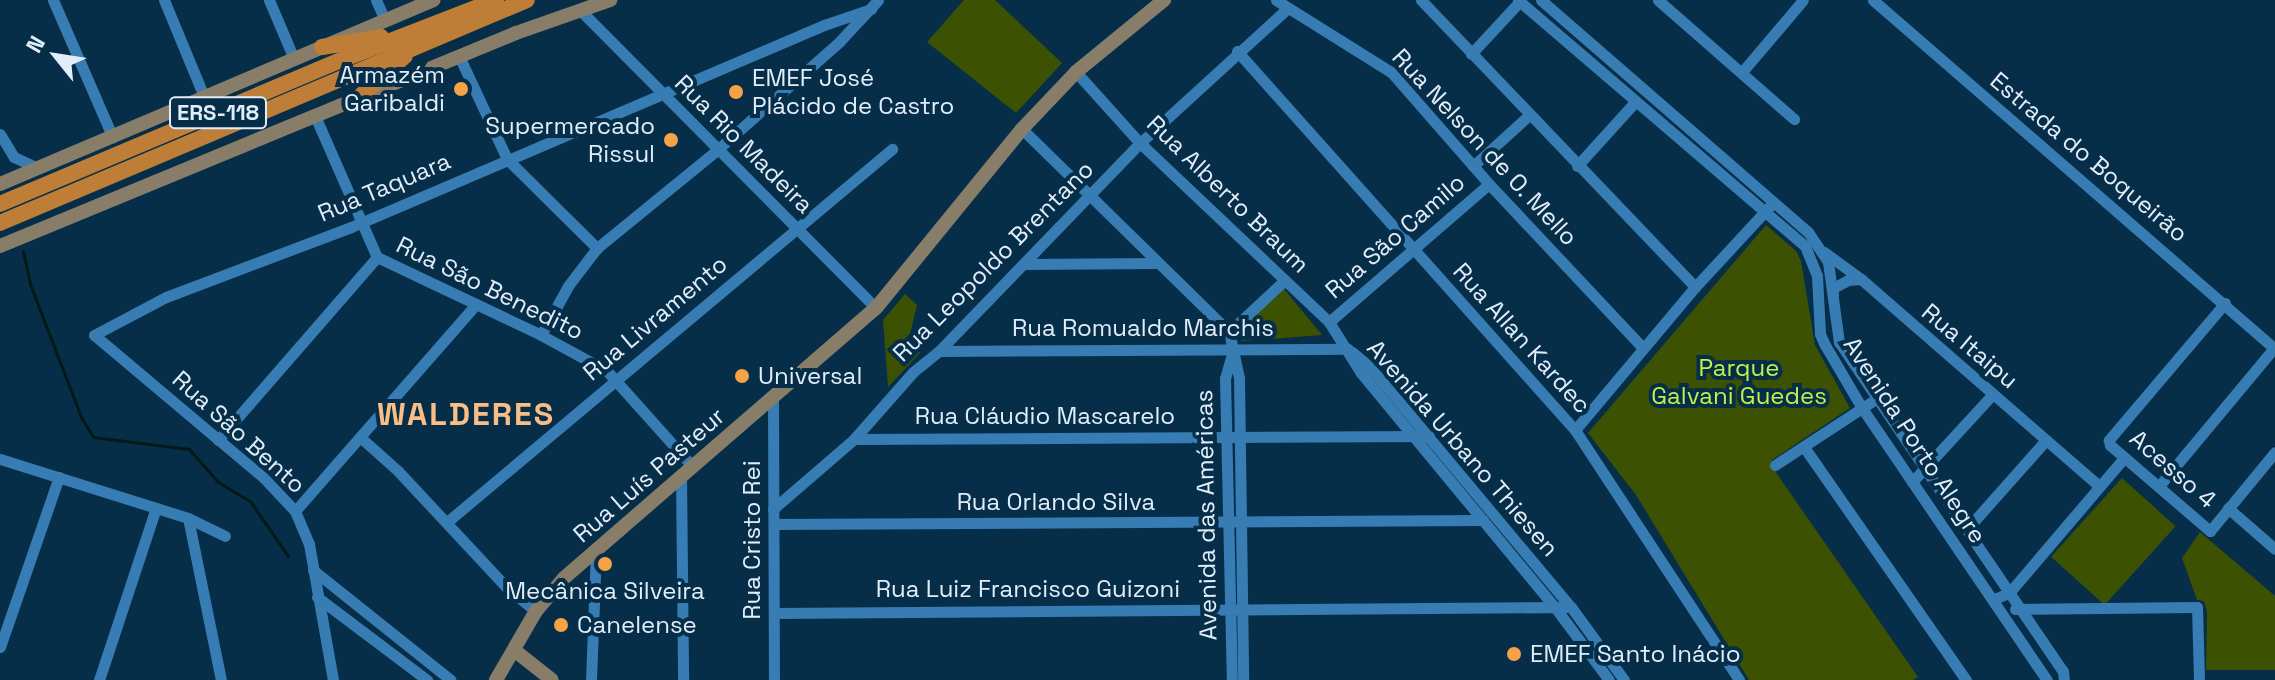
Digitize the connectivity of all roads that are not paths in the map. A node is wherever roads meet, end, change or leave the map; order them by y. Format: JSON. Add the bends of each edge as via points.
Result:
{"nodes":[{"id":1,"x":53,"y":0,"type":"edge"},
{"id":2,"x":164,"y":0,"type":"edge"},
{"id":3,"x":269,"y":0,"type":"edge"},
{"id":4,"x":376,"y":0,"type":"edge"},
{"id":5,"x":434,"y":0,"type":"edge"},
{"id":6,"x":496,"y":0,"type":"edge"},
{"id":7,"x":527,"y":0,"type":"edge"},
{"id":8,"x":610,"y":0,"type":"edge"},
{"id":9,"x":1162,"y":0,"type":"edge"},
{"id":10,"x":1276,"y":0,"type":"edge"},
{"id":11,"x":1421,"y":0,"type":"edge"},
{"id":12,"x":1519,"y":0,"type":"edge"},
{"id":13,"x":1541,"y":0,"type":"edge"},
{"id":14,"x":1658,"y":0,"type":"edge"},
{"id":15,"x":1803,"y":0,"type":"edge"},
{"id":16,"x":1873,"y":0,"type":"edge"},
{"id":17,"x":875,"y":4,"type":"edge"},
{"id":18,"x":1288,"y":8,"type":"junction"},
{"id":19,"x":582,"y":12,"type":"junction"},
{"id":20,"x":385,"y":20,"type":"junction"},
{"id":21,"x":437,"y":24,"type":"junction"},
{"id":22,"x":824,"y":25,"type":"junction"},
{"id":23,"x":1585,"y":39,"type":"junction"},
{"id":24,"x":840,"y":41,"type":"junction"},
{"id":25,"x":419,"y":45,"type":"junction"},
{"id":26,"x":322,"y":47,"type":"junction"},
{"id":27,"x":1237,"y":51,"type":"junction"},
{"id":28,"x":1576,"y":52,"type":"junction"},
{"id":29,"x":1471,"y":54,"type":"junction"},
{"id":30,"x":459,"y":56,"type":"junction"},
{"id":31,"x":294,"y":59,"type":"junction"},
{"id":32,"x":1076,"y":72,"type":"junction"},
{"id":33,"x":1742,"y":72,"type":"junction"},
{"id":34,"x":662,"y":95,"type":"junction"},
{"id":35,"x":205,"y":99,"type":"junction"},
{"id":36,"x":355,"y":101,"type":"junction"},
{"id":37,"x":1635,"y":102,"type":"junction"},
{"id":38,"x":315,"y":116,"type":"junction"},
{"id":39,"x":1528,"y":116,"type":"junction"},
{"id":40,"x":1794,"y":119,"type":"dead end"},
{"id":41,"x":1667,"y":121,"type":"junction"},
{"id":42,"x":1022,"y":129,"type":"junction"},
{"id":43,"x":0,"y":134,"type":"edge"},
{"id":44,"x":113,"y":138,"type":"junction"},
{"id":45,"x":1140,"y":143,"type":"junction"},
{"id":46,"x":892,"y":149,"type":"dead end"},
{"id":47,"x":717,"y":150,"type":"junction"},
{"id":48,"x":507,"y":159,"type":"junction"},
{"id":49,"x":1473,"y":166,"type":"junction"},
{"id":50,"x":1577,"y":166,"type":"junction"},
{"id":51,"x":38,"y":168,"type":"junction"},
{"id":52,"x":0,"y":184,"type":"edge"},
{"id":53,"x":1489,"y":184,"type":"junction"},
{"id":54,"x":1088,"y":195,"type":"junction"},
{"id":55,"x":0,"y":204,"type":"edge"},
{"id":56,"x":1770,"y":206,"type":"junction"},
{"id":57,"x":363,"y":222,"type":"junction"},
{"id":58,"x":0,"y":223,"type":"edge"},
{"id":59,"x":797,"y":228,"type":"junction"},
{"id":60,"x":0,"y":246,"type":"edge"},
{"id":61,"x":597,"y":248,"type":"junction"},
{"id":62,"x":1413,"y":249,"type":"junction"},
{"id":63,"x":1816,"y":253,"type":"junction"},
{"id":64,"x":377,"y":257,"type":"junction"},
{"id":65,"x":1157,"y":263,"type":"junction"},
{"id":66,"x":1025,"y":264,"type":"junction"},
{"id":67,"x":1861,"y":279,"type":"junction"},
{"id":68,"x":1285,"y":280,"type":"junction"},
{"id":69,"x":1695,"y":287,"type":"junction"},
{"id":70,"x":1833,"y":295,"type":"junction"},
{"id":71,"x":2225,"y":303,"type":"junction"},
{"id":72,"x":476,"y":304,"type":"junction"},
{"id":73,"x":876,"y":308,"type":"junction"},
{"id":74,"x":1329,"y":322,"type":"junction"},
{"id":75,"x":1229,"y":332,"type":"junction"},
{"id":76,"x":94,"y":335,"type":"joint"},
{"id":77,"x":541,"y":335,"type":"junction"},
{"id":78,"x":1643,"y":348,"type":"junction"},
{"id":79,"x":2275,"y":348,"type":"edge"},
{"id":80,"x":1233,"y":349,"type":"junction"},
{"id":81,"x":1348,"y":349,"type":"junction"},
{"id":82,"x":939,"y":351,"type":"junction"},
{"id":83,"x":616,"y":379,"type":"junction"},
{"id":84,"x":1992,"y":395,"type":"junction"},
{"id":85,"x":773,"y":399,"type":"junction"},
{"id":86,"x":1876,"y":399,"type":"junction"},
{"id":87,"x":1862,"y":408,"type":"junction"},
{"id":88,"x":1575,"y":430,"type":"junction"},
{"id":89,"x":1414,"y":436,"type":"junction"},
{"id":90,"x":1429,"y":436,"type":"junction"},
{"id":91,"x":360,"y":437,"type":"junction"},
{"id":92,"x":1225,"y":437,"type":"junction"},
{"id":93,"x":1240,"y":437,"type":"junction"},
{"id":94,"x":854,"y":439,"type":"junction"},
{"id":95,"x":218,"y":440,"type":"junction"},
{"id":96,"x":2046,"y":440,"type":"junction"},
{"id":97,"x":1804,"y":447,"type":"junction"},
{"id":98,"x":2274,"y":455,"type":"edge"},
{"id":99,"x":0,"y":459,"type":"edge"},
{"id":100,"x":2123,"y":459,"type":"junction"},
{"id":101,"x":1775,"y":465,"type":"dead end"},
{"id":102,"x":1926,"y":470,"type":"junction"},
{"id":103,"x":686,"y":471,"type":"junction"},
{"id":104,"x":59,"y":477,"type":"junction"},
{"id":105,"x":1912,"y":482,"type":"junction"},
{"id":106,"x":2098,"y":485,"type":"junction"},
{"id":107,"x":2159,"y":486,"type":"junction"},
{"id":108,"x":156,"y":508,"type":"junction"},
{"id":109,"x":2228,"y":508,"type":"junction"},
{"id":110,"x":773,"y":509,"type":"junction"},
{"id":111,"x":295,"y":511,"type":"junction"},
{"id":112,"x":188,"y":518,"type":"junction"},
{"id":113,"x":1483,"y":520,"type":"junction"},
{"id":114,"x":447,"y":522,"type":"junction"},
{"id":115,"x":1227,"y":523,"type":"junction"},
{"id":116,"x":1241,"y":523,"type":"junction"},
{"id":117,"x":774,"y":524,"type":"junction"},
{"id":118,"x":1967,"y":529,"type":"junction"},
{"id":119,"x":225,"y":536,"type":"dead end"},
{"id":120,"x":2275,"y":549,"type":"edge"},
{"id":121,"x":596,"y":550,"type":"junction"},
{"id":122,"x":313,"y":570,"type":"junction"},
{"id":123,"x":2009,"y":593,"type":"junction"},
{"id":124,"x":317,"y":597,"type":"junction"},
{"id":125,"x":1994,"y":599,"type":"junction"},
{"id":126,"x":1554,"y":606,"type":"junction"},
{"id":127,"x":1571,"y":607,"type":"junction"},
{"id":128,"x":1230,"y":609,"type":"junction"},
{"id":129,"x":1244,"y":609,"type":"junction"},
{"id":130,"x":2018,"y":609,"type":"junction"},
{"id":131,"x":536,"y":611,"type":"junction"},
{"id":132,"x":774,"y":613,"type":"junction"},
{"id":133,"x":2003,"y":613,"type":"junction"},
{"id":134,"x":399,"y":639,"type":"junction"},
{"id":135,"x":0,"y":647,"type":"edge"},
{"id":136,"x":514,"y":650,"type":"junction"},
{"id":137,"x":390,"y":651,"type":"junction"},
{"id":138,"x":99,"y":680,"type":"edge"},
{"id":139,"x":221,"y":680,"type":"edge"},
{"id":140,"x":333,"y":680,"type":"edge"},
{"id":141,"x":427,"y":680,"type":"edge"},
{"id":142,"x":451,"y":680,"type":"edge"},
{"id":143,"x":496,"y":680,"type":"edge"},
{"id":144,"x":552,"y":680,"type":"edge"},
{"id":145,"x":591,"y":680,"type":"edge"},
{"id":146,"x":683,"y":680,"type":"edge"},
{"id":147,"x":774,"y":680,"type":"edge"},
{"id":148,"x":1232,"y":680,"type":"edge"},
{"id":149,"x":1243,"y":680,"type":"edge"},
{"id":150,"x":1609,"y":680,"type":"edge"},
{"id":151,"x":1624,"y":680,"type":"edge"},
{"id":152,"x":1739,"y":680,"type":"edge"},
{"id":153,"x":1966,"y":680,"type":"edge"},
{"id":154,"x":2047,"y":680,"type":"edge"},
{"id":155,"x":2064,"y":680,"type":"edge"},
{"id":156,"x":2199,"y":680,"type":"edge"}],
"edges":[{"from":1,"to":44,"type":"street"},
{"from":2,"to":35,"type":"street"},
{"from":3,"to":31,"type":"street"},
{"from":4,"to":20,"type":"street"},
{"from":5,"to":20,"type":"main road"},
{"from":6,"to":21,"type":"highway","number":"ERS-118"},
{"from":7,"to":25,"type":"highway","number":"ERS-118"},
{"from":8,"to":19,"type":"main road"},
{"from":9,"to":32,"type":"main road","name":"Rua Luís Pasteur"},
{"from":10,"to":18,"type":"street","name":"Rua Nelson de O. Mello"},
{"from":11,"to":29,"type":"street"},
{"from":12,"to":28,"type":"street","name":"Avenida Porto Alegre"},
{"from":12,"to":29,"type":"street"},
{"from":13,"to":23,"type":"street","name":"Avenida Porto Alegre"},
{"from":14,"to":33,"type":"street"},
{"from":15,"to":33,"type":"street"},
{"from":16,"to":71,"type":"street","name":"Estrada do Boqueirão"},
{"from":17,"to":22,"type":"street","name":"Rua Taquara"},
{"from":17,"to":24,"type":"street"},
{"from":18,"to":27,"type":"street","name":"Rua Leopoldo Brentano"},
{"from":18,"to":49,"type":"street","name":"Rua Nelson de O. Mello","via":[[1391,72]]},
{"from":19,"to":30,"type":"main road"},
{"from":19,"to":34,"type":"street","name":"Rua Rio Madeira"},
{"from":20,"to":26,"type":"main road"},
{"from":21,"to":26,"type":"highway"},
{"from":21,"to":55,"type":"highway","number":"ERS-118"},
{"from":22,"to":24,"type":"street"},
{"from":22,"to":34,"type":"street","name":"Rua Taquara"},
{"from":23,"to":28,"type":"street"},
{"from":23,"to":41,"type":"street","name":"Avenida Porto Alegre"},
{"from":24,"to":47,"type":"street"},
{"from":25,"to":36,"type":"highway"},
{"from":25,"to":58,"type":"highway","number":"ERS-118"},
{"from":26,"to":31,"type":"main road"},
{"from":27,"to":45,"type":"street","name":"Rua Leopoldo Brentano"},
{"from":27,"to":62,"type":"street","name":"Rua Allan Kardec"},
{"from":28,"to":37,"type":"street","name":"Avenida Porto Alegre"},
{"from":29,"to":39,"type":"street"},
{"from":30,"to":36,"type":"main road"},
{"from":30,"to":48,"type":"street"},
{"from":31,"to":35,"type":"main road"},
{"from":32,"to":42,"type":"main road","name":"Rua Luís Pasteur"},
{"from":32,"to":45,"type":"street","name":"Rua Alberto Braum"},
{"from":33,"to":40,"type":"street"},
{"from":34,"to":47,"type":"street","name":"Rua Rio Madeira"},
{"from":34,"to":48,"type":"street","name":"Rua Taquara"},
{"from":35,"to":44,"type":"main road"},
{"from":36,"to":38,"type":"main road"},
{"from":37,"to":41,"type":"street","name":"Avenida Porto Alegre"},
{"from":37,"to":50,"type":"street"},
{"from":38,"to":57,"type":"street","name":"Rua São Benedito"},
{"from":38,"to":60,"type":"main road"},
{"from":39,"to":49,"type":"street"},
{"from":39,"to":50,"type":"street"},
{"from":41,"to":56,"type":"street","name":"Avenida Porto Alegre"},
{"from":42,"to":54,"type":"street"},
{"from":42,"to":73,"type":"main road","name":"Rua Luís Pasteur"},
{"from":43,"to":51,"type":"street","via":[[14,157]]},
{"from":44,"to":51,"type":"main road"},
{"from":45,"to":54,"type":"street","name":"Rua Leopoldo Brentano"},
{"from":45,"to":68,"type":"street","name":"Rua Alberto Braum"},
{"from":46,"to":59,"type":"street","name":"Rua Livramento"},
{"from":47,"to":59,"type":"street","name":"Rua Rio Madeira"},
{"from":47,"to":61,"type":"street"},
{"from":48,"to":57,"type":"street","name":"Rua Taquara"},
{"from":48,"to":61,"type":"street"},
{"from":49,"to":53,"type":"street","name":"Rua Nelson de O. Mello"},
{"from":50,"to":69,"type":"street"},
{"from":51,"to":52,"type":"main road"},
{"from":53,"to":62,"type":"street","name":"Rua São Camilo"},
{"from":53,"to":78,"type":"street","name":"Rua Nelson de O. Mello"},
{"from":54,"to":65,"type":"street"},
{"from":54,"to":66,"type":"street","name":"Rua Leopoldo Brentano"},
{"from":56,"to":63,"type":"street","name":"Avenida Porto Alegre"},
{"from":56,"to":69,"type":"street"},
{"from":57,"to":64,"type":"street","name":"Rua São Benedito"},
{"from":57,"to":76,"type":"street","name":"Rua Taquara","via":[[166,297]]},
{"from":59,"to":73,"type":"street","name":"Rua Rio Madeira"},
{"from":59,"to":83,"type":"street","name":"Rua Livramento"},
{"from":61,"to":77,"type":"street"},
{"from":62,"to":74,"type":"street","name":"Rua São Camilo"},
{"from":62,"to":88,"type":"street","name":"Rua Allan Kardec"},
{"from":63,"to":67,"type":"street","name":"Rua Itaipu"},
{"from":63,"to":70,"type":"street","name":"Avenida Porto Alegre","via":[[1828,262]]},
{"from":63,"to":87,"type":"street","name":"Avenida Porto Alegre","via":[[1820,334]]},
{"from":64,"to":72,"type":"street","name":"Rua São Benedito"},
{"from":64,"to":95,"type":"street"},
{"from":65,"to":66,"type":"street"},
{"from":65,"to":75,"type":"street"},
{"from":66,"to":82,"type":"street","name":"Rua Leopoldo Brentano"},
{"from":67,"to":70,"type":"street","via":[[1833,288]]},
{"from":67,"to":84,"type":"street","name":"Rua Itaipu"},
{"from":68,"to":74,"type":"street","name":"Rua Alberto Braum"},
{"from":68,"to":75,"type":"street"},
{"from":69,"to":78,"type":"street"},
{"from":70,"to":86,"type":"street","name":"Avenida Porto Alegre","via":[[1839,342]]},
{"from":71,"to":79,"type":"street","name":"Estrada do Boqueirão"},
{"from":71,"to":100,"type":"street","name":"Acesso 4","via":[[2109,440]]},
{"from":72,"to":77,"type":"street","name":"Rua São Benedito"},
{"from":72,"to":91,"type":"street"},
{"from":73,"to":85,"type":"main road","name":"Rua Luís Pasteur"},
{"from":74,"to":81,"type":"street","name":"Rua Alberto Braum"},
{"from":75,"to":80,"type":"street","name":"Avenida das Américas"},
{"from":76,"to":95,"type":"street","name":"Rua São Bento"},
{"from":77,"to":83,"type":"street","name":"Rua São Benedito"},
{"from":78,"to":88,"type":"street"},
{"from":79,"to":107,"type":"street"},
{"from":80,"to":81,"type":"street","name":"Rua Romualdo Marchis"},
{"from":80,"to":82,"type":"street","name":"Rua Romualdo Marchis"},
{"from":80,"to":92,"type":"street","name":"Avenida das Américas","via":[[1225,378]]},
{"from":80,"to":93,"type":"street","name":"Avenida das Américas"},
{"from":81,"to":89,"type":"street","name":"Avenida Urbano Thiesen","via":[[1361,373]]},
{"from":81,"to":90,"type":"street","name":"Avenida Urbano Thiesen"},
{"from":82,"to":94,"type":"street","name":"Rua Leopoldo Brentano","via":[[913,372]]},
{"from":83,"to":103,"type":"street","name":"Rua São Benedito"},
{"from":83,"to":114,"type":"street","name":"Rua Livramento"},
{"from":84,"to":96,"type":"street","name":"Rua Itaipu"},
{"from":84,"to":102,"type":"street"},
{"from":85,"to":103,"type":"main road","name":"Rua Luís Pasteur"},
{"from":85,"to":110,"type":"street","name":"Rua Cristo Rei"},
{"from":86,"to":87,"type":"street"},
{"from":86,"to":102,"type":"street","name":"Avenida Porto Alegre"},
{"from":87,"to":97,"type":"street"},
{"from":87,"to":105,"type":"street","name":"Avenida Porto Alegre"},
{"from":88,"to":152,"type":"street","name":"Rua Allan Kardec"},
{"from":89,"to":90,"type":"street","name":"Rua Cláudio Mascarelo"},
{"from":89,"to":93,"type":"street","name":"Rua Cláudio Mascarelo"},
{"from":89,"to":113,"type":"street","name":"Avenida Urbano Thiesen"},
{"from":90,"to":127,"type":"street","name":"Avenida Urbano Thiesen"},
{"from":91,"to":111,"type":"street"},
{"from":91,"to":114,"type":"street"},
{"from":92,"to":93,"type":"street","name":"Rua Cláudio Mascarelo"},
{"from":92,"to":94,"type":"street","name":"Rua Cláudio Mascarelo"},
{"from":92,"to":115,"type":"street","name":"Avenida das Américas"},
{"from":93,"to":116,"type":"street","name":"Avenida das Américas"},
{"from":94,"to":110,"type":"street","name":"Rua Leopoldo Brentano"},
{"from":95,"to":111,"type":"street","name":"Rua São Bento"},
{"from":96,"to":106,"type":"street","name":"Rua Itaipu"},
{"from":96,"to":118,"type":"street"},
{"from":97,"to":101,"type":"street"},
{"from":97,"to":153,"type":"street"},
{"from":98,"to":109,"type":"street"},
{"from":99,"to":104,"type":"street"},
{"from":100,"to":106,"type":"street"},
{"from":100,"to":107,"type":"street","name":"Acesso 4"},
{"from":102,"to":105,"type":"street"},
{"from":102,"to":118,"type":"street","name":"Avenida Porto Alegre"},
{"from":103,"to":121,"type":"main road","name":"Rua Luís Pasteur"},
{"from":103,"to":146,"type":"street"},
{"from":104,"to":108,"type":"street"},
{"from":104,"to":135,"type":"street"},
{"from":105,"to":125,"type":"street","name":"Avenida Porto Alegre"},
{"from":106,"to":123,"type":"street"},
{"from":107,"to":109,"type":"street","name":"Acesso 4","via":[[2210,531]]},
{"from":108,"to":112,"type":"street"},
{"from":108,"to":138,"type":"street"},
{"from":109,"to":120,"type":"street"},
{"from":110,"to":117,"type":"street","name":"Rua Cristo Rei"},
{"from":111,"to":122,"type":"street","name":"Rua São Bento"},
{"from":112,"to":119,"type":"street"},
{"from":112,"to":139,"type":"street"},
{"from":113,"to":116,"type":"street","name":"Rua Orlando Silva"},
{"from":113,"to":126,"type":"street","name":"Avenida Urbano Thiesen"},
{"from":114,"to":131,"type":"street","via":[[506,587]]},
{"from":115,"to":116,"type":"street","name":"Rua Orlando Silva"},
{"from":115,"to":117,"type":"street","name":"Rua Orlando Silva"},
{"from":115,"to":128,"type":"street","name":"Avenida das Américas"},
{"from":116,"to":129,"type":"street","name":"Avenida das Américas"},
{"from":117,"to":132,"type":"street","name":"Rua Cristo Rei"},
{"from":118,"to":123,"type":"street","name":"Avenida Porto Alegre"},
{"from":121,"to":131,"type":"main road","name":"Rua Luís Pasteur"},
{"from":121,"to":145,"type":"street"},
{"from":122,"to":124,"type":"street","name":"Rua São Bento"},
{"from":122,"to":134,"type":"street"},
{"from":123,"to":125,"type":"street"},
{"from":123,"to":130,"type":"street","name":"Avenida Porto Alegre"},
{"from":124,"to":137,"type":"street"},
{"from":124,"to":140,"type":"street","name":"Rua São Bento"},
{"from":125,"to":133,"type":"street","name":"Avenida Porto Alegre"},
{"from":126,"to":127,"type":"street","name":"Rua Luiz Francisco Guizoni"},
{"from":126,"to":129,"type":"street","name":"Rua Luiz Francisco Guizoni"},
{"from":126,"to":150,"type":"street","name":"Avenida Urbano Thiesen"},
{"from":127,"to":151,"type":"street","name":"Avenida Urbano Thiesen"},
{"from":128,"to":129,"type":"street","name":"Rua Luiz Francisco Guizoni"},
{"from":128,"to":132,"type":"street","name":"Rua Luiz Francisco Guizoni"},
{"from":128,"to":148,"type":"street","name":"Avenida das Américas"},
{"from":129,"to":149,"type":"street","name":"Avenida das Américas"},
{"from":130,"to":133,"type":"street"},
{"from":130,"to":155,"type":"street","name":"Avenida Porto Alegre","via":[[2063,671]]},
{"from":130,"to":156,"type":"street","via":[[2197,607]]},
{"from":131,"to":136,"type":"main road","name":"Rua Luís Pasteur"},
{"from":132,"to":147,"type":"street","name":"Rua Cristo Rei"},
{"from":133,"to":154,"type":"street","name":"Avenida Porto Alegre"},
{"from":134,"to":137,"type":"street"},
{"from":134,"to":142,"type":"street"},
{"from":136,"to":143,"type":"main road","name":"Rua Luís Pasteur"},
{"from":136,"to":144,"type":"main road"},
{"from":137,"to":141,"type":"street"}]}
